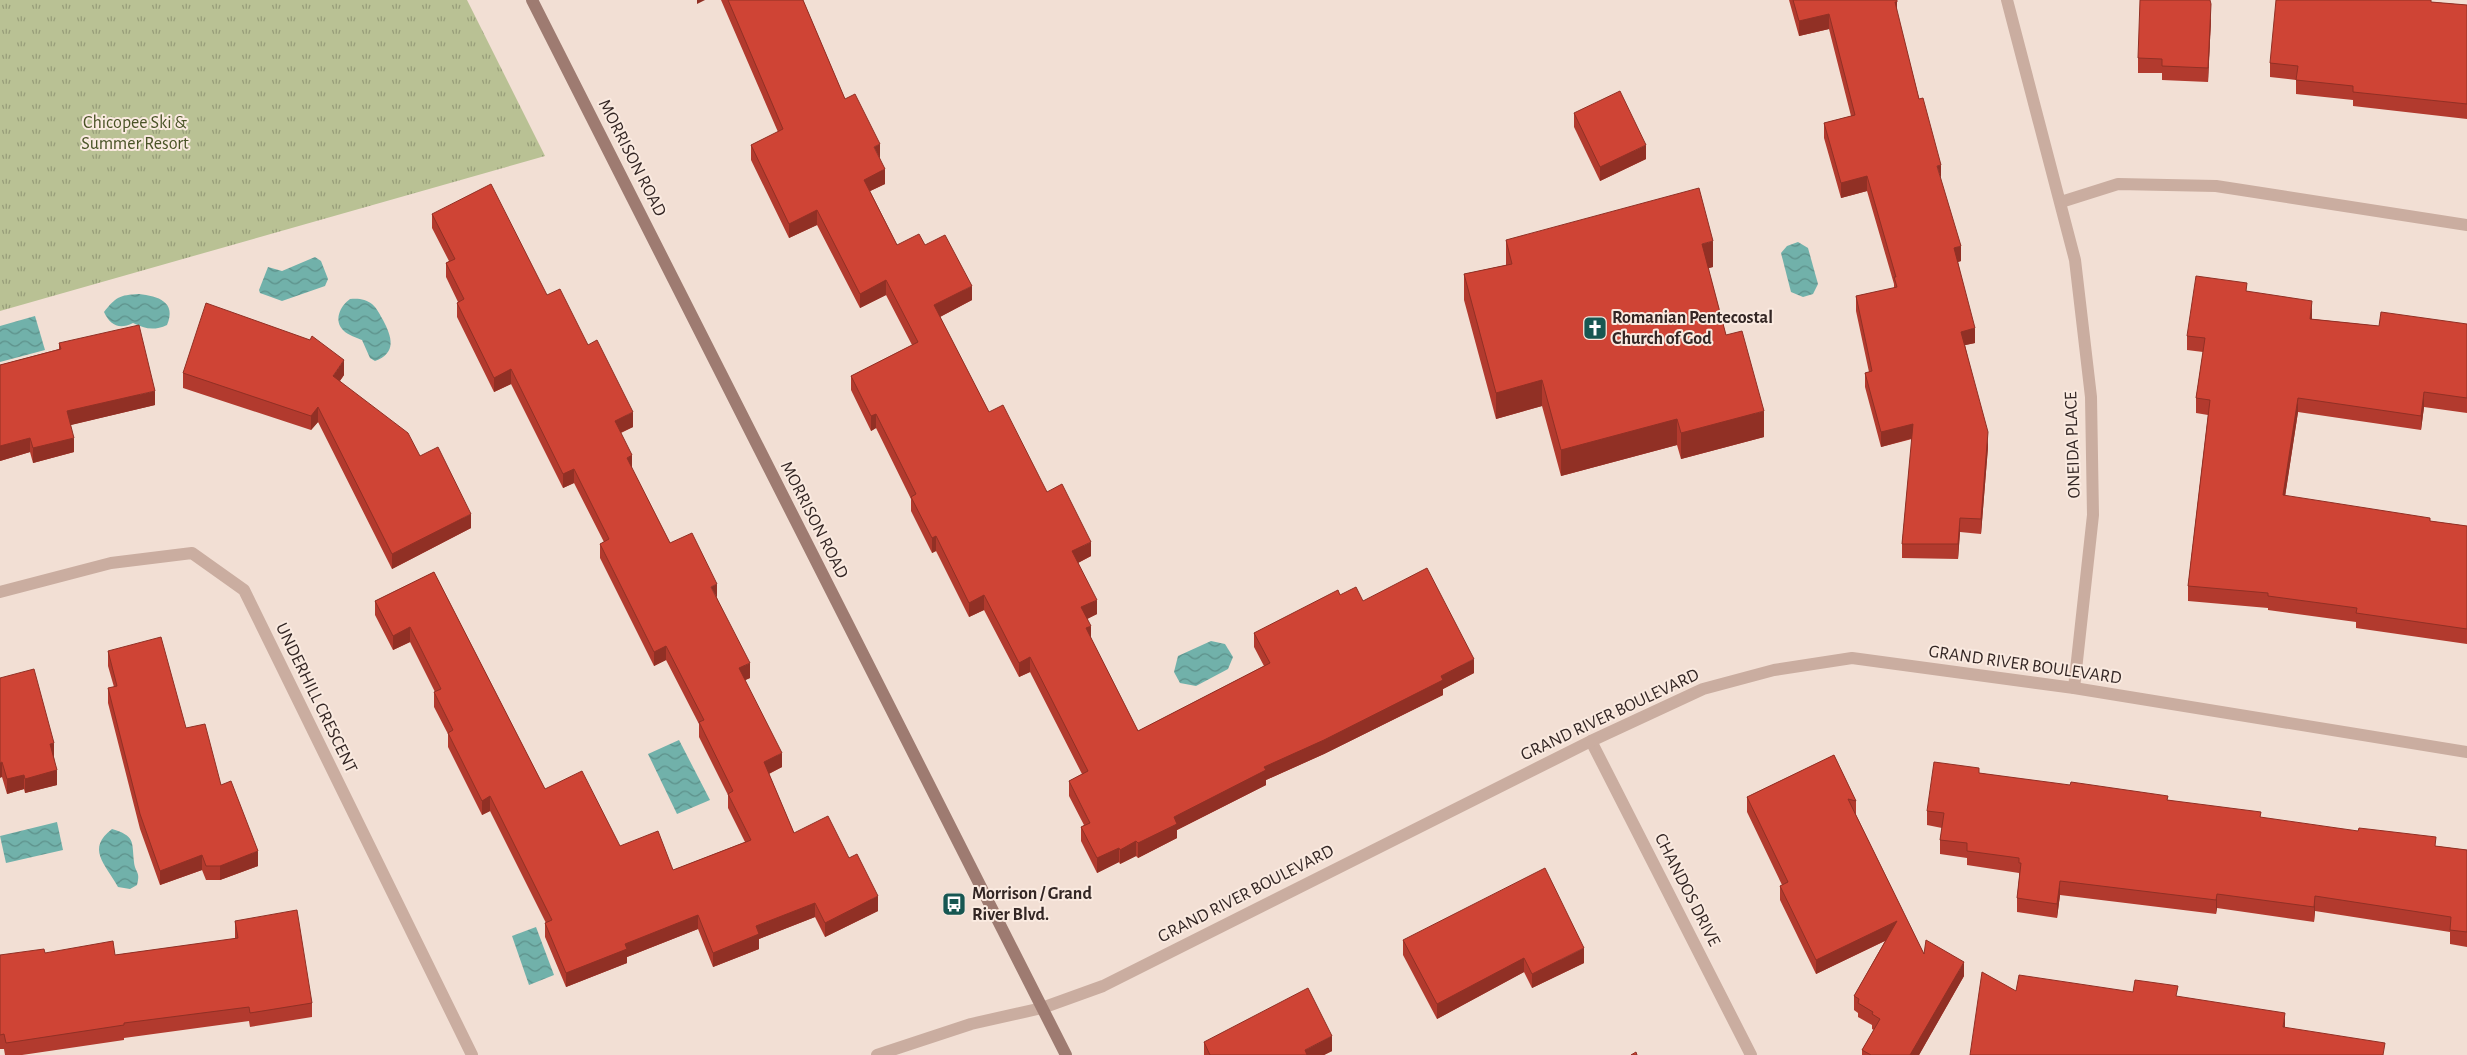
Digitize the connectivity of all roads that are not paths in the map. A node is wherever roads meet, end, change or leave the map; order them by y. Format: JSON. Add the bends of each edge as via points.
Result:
{"nodes":[{"id":1,"x":532,"y":0,"type":"edge"},
{"id":2,"x":2007,"y":0,"type":"edge"},
{"id":3,"x":2061,"y":202,"type":"junction"},
{"id":4,"x":2467,"y":224,"type":"edge"},
{"id":5,"x":0,"y":592,"type":"edge"},
{"id":6,"x":2074,"y":688,"type":"junction"},
{"id":7,"x":1591,"y":741,"type":"junction"},
{"id":8,"x":2467,"y":752,"type":"edge"},
{"id":9,"x":1042,"y":1008,"type":"junction"},
{"id":10,"x":472,"y":1055,"type":"edge"},
{"id":11,"x":877,"y":1055,"type":"edge"},
{"id":12,"x":1066,"y":1055,"type":"edge"},
{"id":13,"x":1751,"y":1055,"type":"edge"}],
"edges":[{"from":1,"to":9,"type":"street","name":"MORRISON ROAD"},
{"from":2,"to":3,"type":"street","name":"ONEIDA PLACE"},
{"from":3,"to":4,"type":"street","via":[[2118,184],[2216,186]]},
{"from":3,"to":6,"type":"street","name":"ONEIDA PLACE","via":[[2075,260],[2090,398],[2093,515]]},
{"from":5,"to":10,"type":"street","name":"UNDERHILL CRESCENT","via":[[111,563],[192,554],[244,590]]},
{"from":6,"to":7,"type":"street","name":"GRAND RIVER BOULEVARD","via":[[1852,658],[1774,670],[1703,689]]},
{"from":6,"to":8,"type":"street","name":"GRAND RIVER BOULEVARD"},
{"from":7,"to":9,"type":"street","name":"GRAND RIVER BOULEVARD","via":[[1103,986]]},
{"from":7,"to":13,"type":"street","name":"CHANDOS DRIVE"},
{"from":9,"to":11,"type":"street","name":"GRAND RIVER BOULEVARD","via":[[971,1024]]},
{"from":9,"to":12,"type":"street","name":"MORRISON ROAD"}]}
